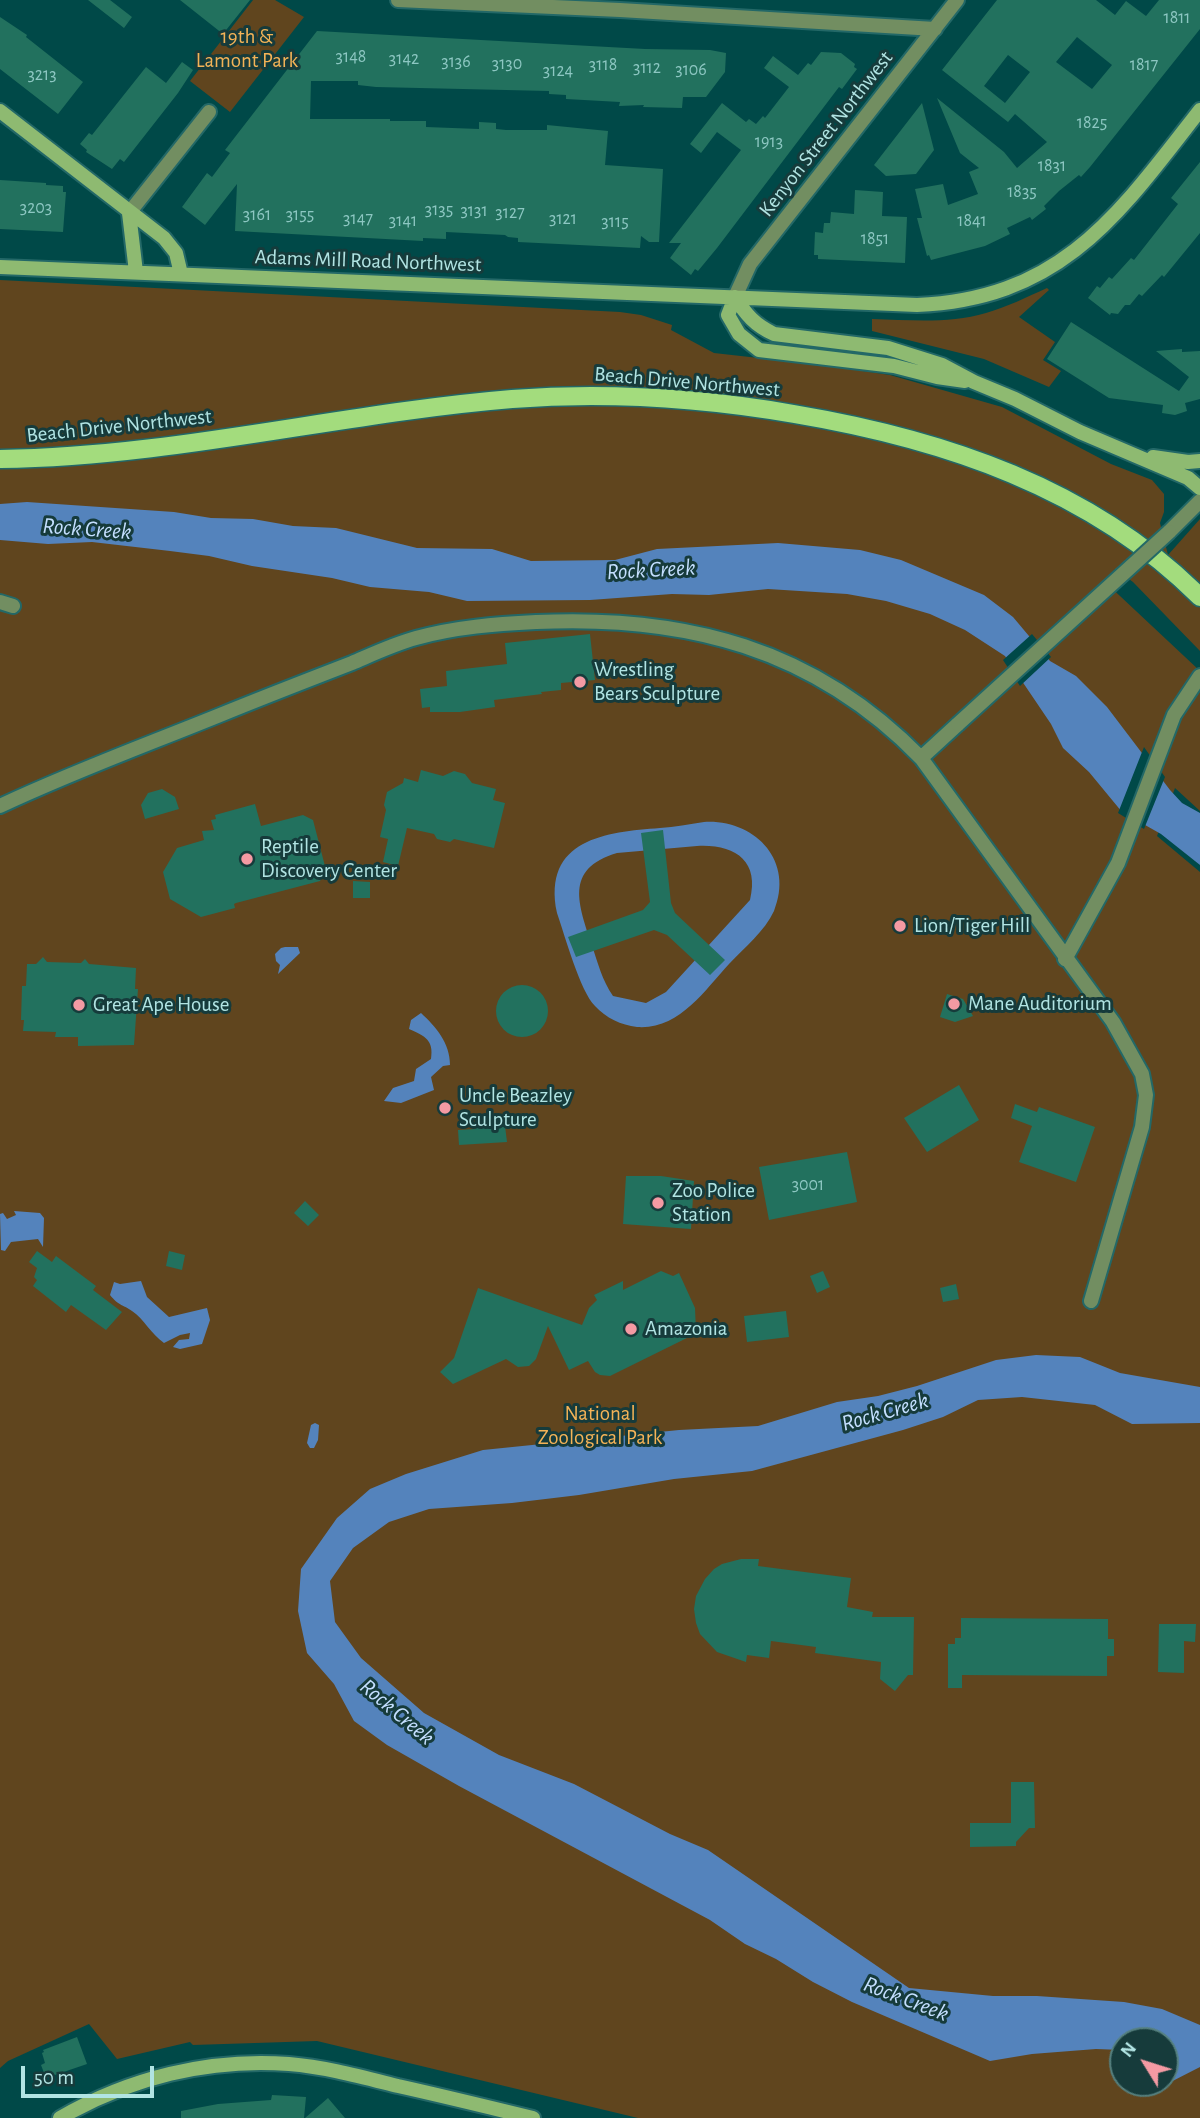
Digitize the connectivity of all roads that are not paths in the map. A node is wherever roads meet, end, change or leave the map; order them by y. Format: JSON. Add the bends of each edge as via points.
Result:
{"nodes":[{"id":1,"x":398,"y":0,"type":"edge"},
{"id":2,"x":957,"y":0,"type":"edge"},
{"id":3,"x":624,"y":5,"type":"edge"},
{"id":4,"x":934,"y":29,"type":"junction"},
{"id":5,"x":1200,"y":110,"type":"edge"},
{"id":6,"x":0,"y":111,"type":"edge"},
{"id":7,"x":209,"y":112,"type":"dead end"},
{"id":8,"x":129,"y":213,"type":"junction"},
{"id":9,"x":0,"y":267,"type":"edge"},
{"id":10,"x":136,"y":272,"type":"junction"},
{"id":11,"x":181,"y":274,"type":"junction"},
{"id":12,"x":735,"y":297,"type":"junction"},
{"id":13,"x":974,"y":382,"type":"junction"},
{"id":14,"x":1121,"y":450,"type":"junction"},
{"id":15,"x":0,"y":459,"type":"edge"},
{"id":16,"x":1200,"y":461,"type":"edge"},
{"id":17,"x":1200,"y":488,"type":"edge"},
{"id":18,"x":1200,"y":501,"type":"edge"},
{"id":19,"x":1200,"y":597,"type":"edge"},
{"id":20,"x":1200,"y":676,"type":"edge"},
{"id":21,"x":921,"y":758,"type":"junction"},
{"id":22,"x":0,"y":806,"type":"edge"},
{"id":23,"x":1065,"y":959,"type":"junction"},
{"id":24,"x":1091,"y":1301,"type":"dead end"},
{"id":25,"x":60,"y":2118,"type":"edge"},
{"id":26,"x":533,"y":2118,"type":"edge"}],
"edges":[{"from":1,"to":3,"type":"street"},
{"from":2,"to":4,"type":"street","name":"Kenyon Street Northwest"},
{"from":3,"to":4,"type":"street"},
{"from":4,"to":12,"type":"street","name":"Kenyon Street Northwest","via":[[750,264]]},
{"from":5,"to":12,"type":"street","name":"Adams Mill Road Northwest","via":[[1107,224],[1062,261],[1020,283],[966,300],[917,305]]},
{"from":6,"to":8,"type":"street"},
{"from":7,"to":8,"type":"street"},
{"from":8,"to":10,"type":"street"},
{"from":8,"to":11,"type":"street","via":[[172,247]]},
{"from":9,"to":10,"type":"street","name":"Adams Mill Road Northwest"},
{"from":10,"to":11,"type":"street","name":"Adams Mill Road Northwest"},
{"from":11,"to":12,"type":"street","name":"Adams Mill Road Northwest"},
{"from":12,"to":13,"type":"street","via":[[748,318],[774,334],[888,348],[942,365]]},
{"from":12,"to":13,"type":"street","via":[[728,315],[732,324],[759,350],[894,366]]},
{"from":13,"to":14,"type":"street"},
{"from":14,"to":16,"type":"street"},
{"from":14,"to":17,"type":"street","via":[[1188,478]]},
{"from":15,"to":19,"type":"main road","name":"Beach Drive Northwest","via":[[106,454],[510,399],[607,396],[724,404],[877,430],[1005,471],[1106,523],[1160,561]]},
{"from":18,"to":21,"type":"street","bridge":true},
{"from":20,"to":23,"type":"street","via":[[1174,715],[1118,863]]},
{"from":21,"to":22,"type":"street","via":[[840,690],[807,671],[726,641],[670,627],[611,621],[479,625],[406,642]]},
{"from":21,"to":23,"type":"street"},
{"from":23,"to":24,"type":"street","via":[[1122,1036],[1142,1074],[1146,1095],[1142,1126]]},
{"from":25,"to":26,"type":"street","via":[[101,2096],[158,2076],[212,2066],[267,2063],[340,2071]]}]}
